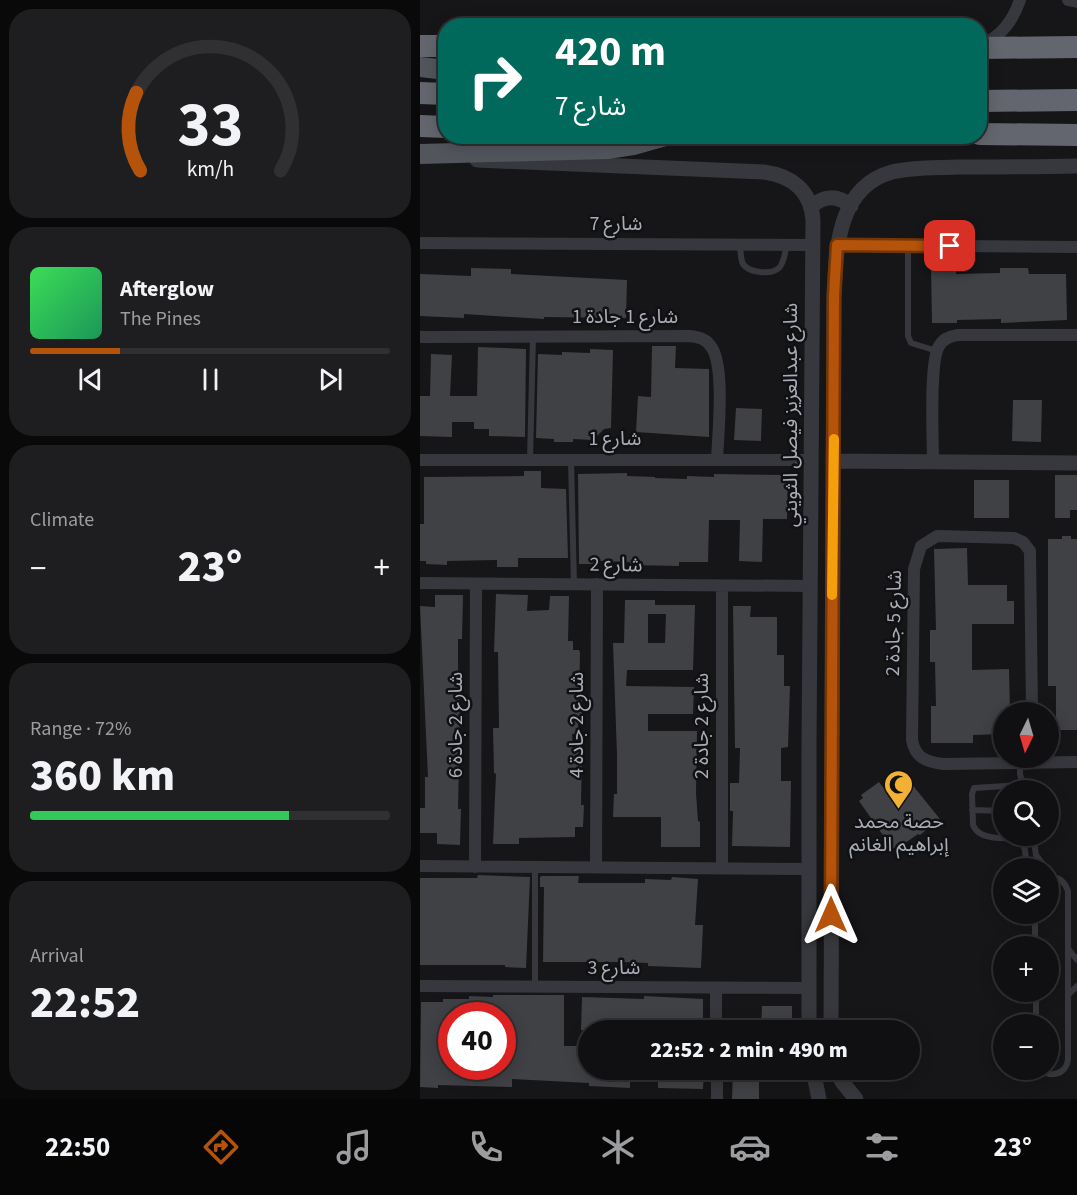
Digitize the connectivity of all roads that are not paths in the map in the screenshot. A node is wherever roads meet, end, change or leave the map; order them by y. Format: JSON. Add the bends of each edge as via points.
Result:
{"nodes":[{"id":1,"x":1020,"y":0,"type":"edge"},
{"id":2,"x":1068,"y":0,"type":"edge"},
{"id":3,"x":1077,"y":2,"type":"edge"},
{"id":4,"x":987,"y":42,"type":"edge"},
{"id":5,"x":420,"y":46,"type":"edge"},
{"id":6,"x":438,"y":46,"type":"edge"},
{"id":7,"x":987,"y":47,"type":"edge"},
{"id":8,"x":1077,"y":47,"type":"edge"},
{"id":9,"x":420,"y":67,"type":"edge"},
{"id":10,"x":438,"y":69,"type":"edge"},
{"id":11,"x":420,"y":93,"type":"edge"},
{"id":12,"x":438,"y":94,"type":"edge"},
{"id":13,"x":1077,"y":100,"type":"edge"},
{"id":14,"x":987,"y":101,"type":"edge"},
{"id":15,"x":420,"y":126,"type":"edge"},
{"id":16,"x":438,"y":127,"type":"edge"},
{"id":17,"x":987,"y":134,"type":"edge"},
{"id":18,"x":1077,"y":135,"type":"edge"},
{"id":19,"x":637,"y":144,"type":"edge"},
{"id":20,"x":420,"y":154,"type":"edge"},
{"id":21,"x":1077,"y":166,"type":"edge"},
{"id":22,"x":850,"y":206,"type":"junction"},
{"id":23,"x":811,"y":207,"type":"junction"},
{"id":24,"x":420,"y":243,"type":"edge"},
{"id":25,"x":740,"y":244,"type":"junction"},
{"id":26,"x":787,"y":245,"type":"junction"},
{"id":27,"x":812,"y":245,"type":"junction"},
{"id":28,"x":837,"y":245,"type":"junction"},
{"id":29,"x":908,"y":246,"type":"junction"},
{"id":30,"x":1077,"y":247,"type":"edge"},
{"id":31,"x":812,"y":295,"type":"junction"},
{"id":32,"x":834,"y":296,"type":"junction"},
{"id":33,"x":1077,"y":335,"type":"edge"},
{"id":34,"x":533,"y":337,"type":"junction"},
{"id":35,"x":420,"y":338,"type":"edge"},
{"id":36,"x":937,"y":351,"type":"junction"},
{"id":37,"x":420,"y":460,"type":"edge"},
{"id":38,"x":530,"y":460,"type":"junction"},
{"id":39,"x":571,"y":460,"type":"junction"},
{"id":40,"x":717,"y":460,"type":"junction"},
{"id":41,"x":810,"y":460,"type":"junction"},
{"id":42,"x":833,"y":461,"type":"junction"},
{"id":43,"x":933,"y":461,"type":"junction"},
{"id":44,"x":1077,"y":463,"type":"edge"},
{"id":45,"x":420,"y":583,"type":"edge"},
{"id":46,"x":476,"y":584,"type":"junction"},
{"id":47,"x":574,"y":584,"type":"junction"},
{"id":48,"x":597,"y":584,"type":"junction"},
{"id":49,"x":722,"y":586,"type":"junction"},
{"id":50,"x":811,"y":586,"type":"junction"},
{"id":51,"x":1032,"y":702,"type":"edge"},
{"id":52,"x":809,"y":716,"type":"junction"},
{"id":53,"x":831,"y":716,"type":"junction"},
{"id":54,"x":809,"y":748,"type":"junction"},
{"id":55,"x":831,"y":748,"type":"junction"},
{"id":56,"x":1059,"y":761,"type":"edge"},
{"id":57,"x":1077,"y":762,"type":"edge"},
{"id":58,"x":993,"y":763,"type":"edge"},
{"id":59,"x":993,"y":788,"type":"edge"},
{"id":60,"x":972,"y":810,"type":"junction"},
{"id":61,"x":993,"y":811,"type":"edge"},
{"id":62,"x":993,"y":837,"type":"edge"},
{"id":63,"x":420,"y":867,"type":"edge"},
{"id":64,"x":476,"y":867,"type":"junction"},
{"id":65,"x":535,"y":867,"type":"junction"},
{"id":66,"x":596,"y":867,"type":"junction"},
{"id":67,"x":722,"y":867,"type":"junction"},
{"id":68,"x":808,"y":869,"type":"junction"},
{"id":69,"x":1059,"y":879,"type":"edge"},
{"id":70,"x":1068,"y":947,"type":"junction"},
{"id":71,"x":1077,"y":960,"type":"edge"},
{"id":72,"x":420,"y":986,"type":"edge"},
{"id":73,"x":1077,"y":986,"type":"edge"},
{"id":74,"x":535,"y":987,"type":"junction"},
{"id":75,"x":716,"y":988,"type":"junction"},
{"id":76,"x":808,"y":988,"type":"junction"},
{"id":77,"x":1068,"y":995,"type":"junction"},
{"id":78,"x":716,"y":1020,"type":"edge"},
{"id":79,"x":809,"y":1020,"type":"edge"},
{"id":80,"x":831,"y":1020,"type":"edge"},
{"id":81,"x":1059,"y":1073,"type":"edge"},
{"id":82,"x":717,"y":1080,"type":"edge"},
{"id":83,"x":815,"y":1080,"type":"edge"},
{"id":84,"x":841,"y":1080,"type":"edge"},
{"id":85,"x":717,"y":1099,"type":"edge"},
{"id":86,"x":819,"y":1099,"type":"edge"},
{"id":87,"x":856,"y":1099,"type":"edge"}],
"edges":[{"from":1,"to":4,"type":"street","via":[[1003,30]]},
{"from":2,"to":3,"type":"street"},
{"from":5,"to":6,"type":"highway"},
{"from":7,"to":8,"type":"highway"},
{"from":9,"to":10,"type":"main road"},
{"from":11,"to":12,"type":"highway"},
{"from":13,"to":14,"type":"highway"},
{"from":15,"to":16,"type":"highway"},
{"from":17,"to":18,"type":"highway"},
{"from":19,"to":20,"type":"main road","via":[[590,150]]},
{"from":20,"to":23,"type":"street","via":[[509,162],[765,172],[795,182]]},
{"from":21,"to":22,"type":"street","via":[[906,169],[878,177]]},
{"from":22,"to":23,"type":"street","via":[[831,197]]},
{"from":22,"to":28,"type":"street"},
{"from":23,"to":27,"type":"street","name":"شارع عبدالعزيز فيصل الثويني"},
{"from":24,"to":25,"type":"street","name":"شارع 7"},
{"from":25,"to":26,"type":"street","name":"شارع 7"},
{"from":25,"to":26,"type":"lane","via":[[744,265],[764,272],[779,267]]},
{"from":26,"to":27,"type":"street","name":"شارع 7"},
{"from":27,"to":31,"type":"street","name":"شارع عبدالعزيز فيصل الثويني"},
{"from":28,"to":29,"type":"street"},
{"from":28,"to":32,"type":"street"},
{"from":29,"to":30,"type":"street"},
{"from":29,"to":36,"type":"lane","via":[[908,336],[911,343]]},
{"from":31,"to":32,"type":"street"},
{"from":31,"to":41,"type":"street","name":"شارع عبدالعزيز فيصل الثويني"},
{"from":32,"to":42,"type":"street"},
{"from":33,"to":36,"type":"street","via":[[958,334],[945,340]]},
{"from":34,"to":35,"type":"street","name":"شارع 1 جادة 1"},
{"from":34,"to":38,"type":"lane"},
{"from":34,"to":40,"type":"street","name":"شارع 1 جادة 1","via":[[703,339],[713,349],[718,366]]},
{"from":36,"to":43,"type":"street"},
{"from":37,"to":38,"type":"street","name":"شارع 1"},
{"from":38,"to":39,"type":"street","name":"شارع 1"},
{"from":39,"to":40,"type":"street","name":"شارع 1"},
{"from":39,"to":47,"type":"lane"},
{"from":40,"to":41,"type":"street","name":"شارع 1"},
{"from":41,"to":50,"type":"street","name":"شارع عبدالعزيز فيصل الثويني"},
{"from":42,"to":43,"type":"street"},
{"from":42,"to":53,"type":"street"},
{"from":43,"to":44,"type":"street"},
{"from":45,"to":46,"type":"street","name":"شارع 2"},
{"from":46,"to":47,"type":"street","name":"شارع 2"},
{"from":46,"to":64,"type":"street","name":"شارع 2 جادة 6"},
{"from":47,"to":48,"type":"street","name":"شارع 2"},
{"from":48,"to":49,"type":"street","name":"شارع 2"},
{"from":48,"to":66,"type":"street","name":"شارع 2 جادة 4"},
{"from":49,"to":50,"type":"street","name":"شارع 2"},
{"from":49,"to":67,"type":"street","name":"شارع 2 جادة 2"},
{"from":50,"to":52,"type":"street","name":"شارع عبدالعزيز فيصل الثويني"},
{"from":51,"to":58,"type":"street","name":"شارع 5 جادة 2","via":[[1030,551],[1014,538],[931,538],[918,551],[914,569],[913,747],[921,757],[938,763]]},
{"from":52,"to":53,"type":"street","via":[[823,722]]},
{"from":52,"to":54,"type":"street","name":"شارع عبدالعزيز فيصل الثويني"},
{"from":53,"to":55,"type":"street"},
{"from":54,"to":55,"type":"street","via":[[820,739]]},
{"from":54,"to":68,"type":"street","name":"شارع عبدالعزيز فيصل الثويني"},
{"from":55,"to":80,"type":"street"},
{"from":56,"to":57,"type":"street","name":"شارع 5 جادة 2"},
{"from":59,"to":60,"type":"lane","via":[[974,788]]},
{"from":60,"to":61,"type":"lane"},
{"from":60,"to":62,"type":"lane","via":[[973,825],[979,834]]},
{"from":63,"to":64,"type":"street"},
{"from":64,"to":65,"type":"street"},
{"from":65,"to":66,"type":"street"},
{"from":65,"to":74,"type":"lane"},
{"from":66,"to":67,"type":"street"},
{"from":67,"to":68,"type":"street"},
{"from":68,"to":76,"type":"street","name":"شارع عبدالعزيز فيصل الثويني"},
{"from":69,"to":70,"type":"lane","via":[[1068,891]]},
{"from":70,"to":71,"type":"lane"},
{"from":70,"to":77,"type":"lane"},
{"from":72,"to":74,"type":"street","name":"شارع 3"},
{"from":73,"to":77,"type":"lane"},
{"from":74,"to":75,"type":"street","name":"شارع 3"},
{"from":75,"to":76,"type":"street","name":"شارع 3"},
{"from":75,"to":78,"type":"street"},
{"from":76,"to":79,"type":"street","name":"شارع عبدالعزيز فيصل الثويني"},
{"from":77,"to":81,"type":"lane","via":[[1067,1064]]},
{"from":82,"to":85,"type":"street"},
{"from":83,"to":86,"type":"street"},
{"from":84,"to":87,"type":"street"}]}
